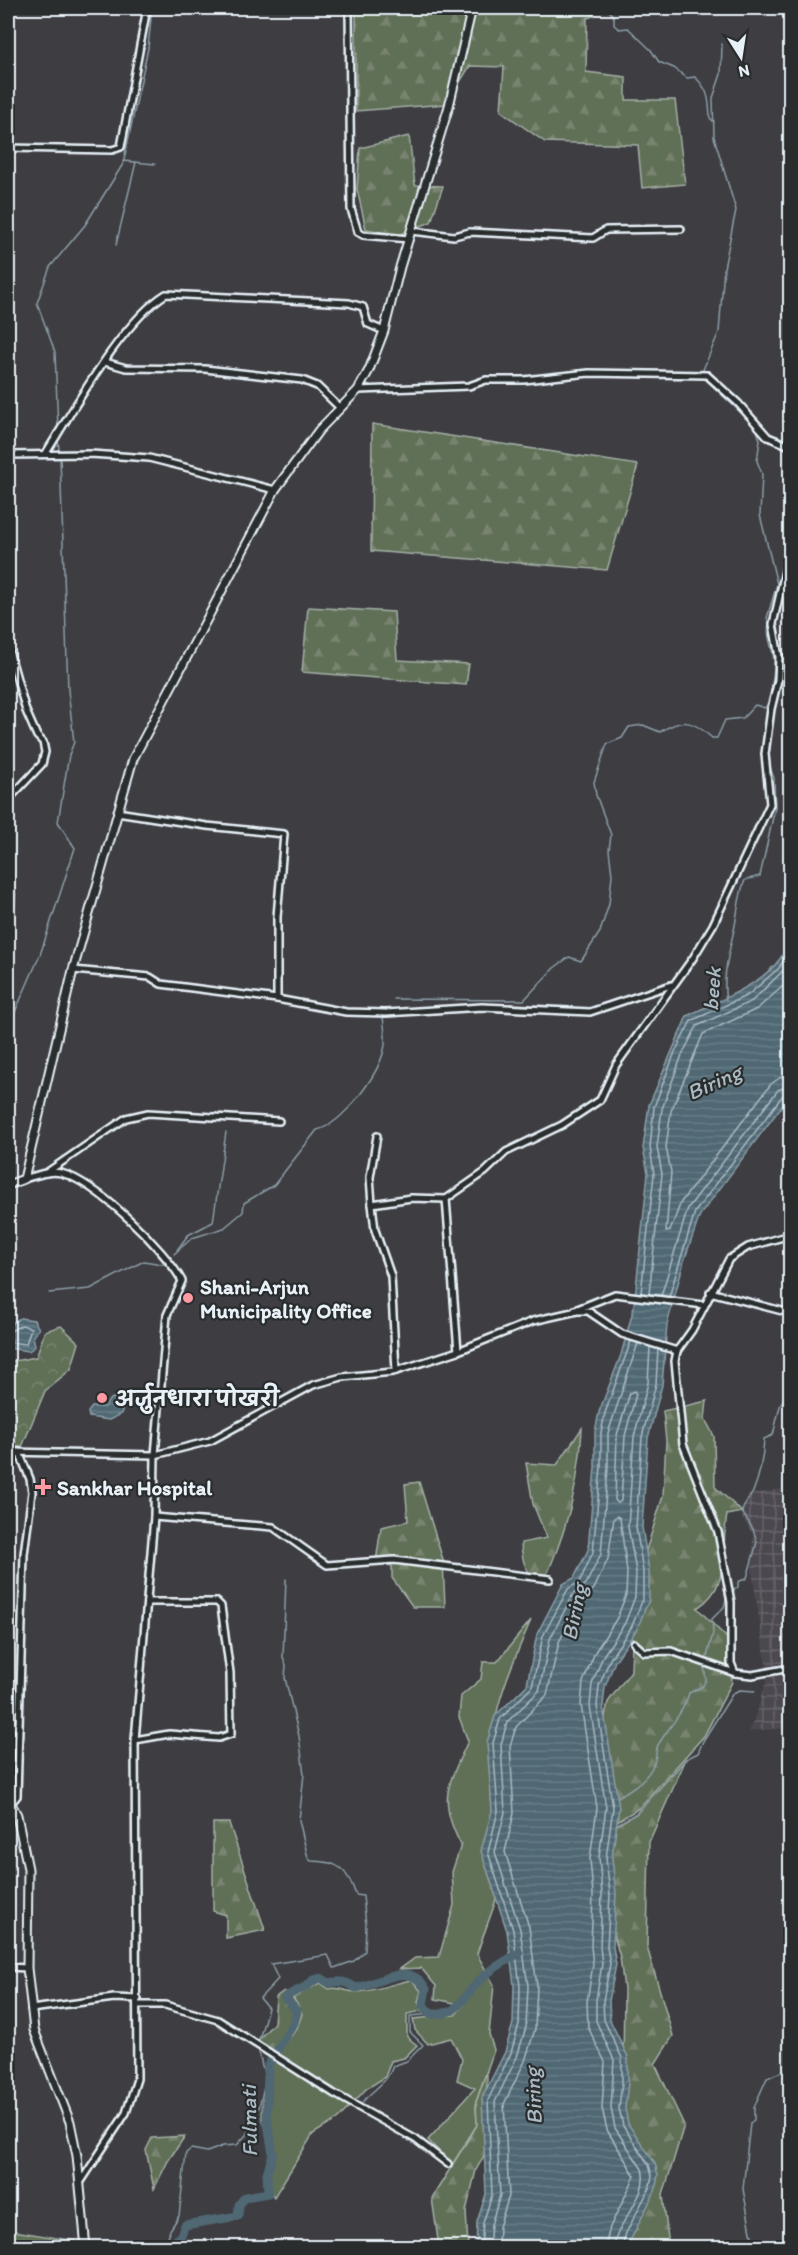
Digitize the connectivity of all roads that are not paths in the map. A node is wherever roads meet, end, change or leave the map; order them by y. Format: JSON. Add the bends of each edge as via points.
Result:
{"nodes":[{"id":1,"x":147,"y":8,"type":"edge"},
{"id":2,"x":349,"y":8,"type":"edge"},
{"id":3,"x":472,"y":8,"type":"edge"},
{"id":4,"x":8,"y":148,"type":"edge"},
{"id":5,"x":681,"y":229,"type":"dead end"},
{"id":6,"x":411,"y":235,"type":"junction"},
{"id":7,"x":384,"y":331,"type":"junction"},
{"id":8,"x":105,"y":362,"type":"junction"},
{"id":9,"x":358,"y":390,"type":"junction"},
{"id":10,"x":340,"y":408,"type":"junction"},
{"id":11,"x":790,"y":446,"type":"edge"},
{"id":12,"x":46,"y":453,"type":"junction"},
{"id":13,"x":8,"y":455,"type":"edge"},
{"id":14,"x":275,"y":490,"type":"junction"},
{"id":15,"x":790,"y":549,"type":"edge"},
{"id":16,"x":8,"y":647,"type":"edge"},
{"id":17,"x":8,"y":800,"type":"edge"},
{"id":18,"x":117,"y":812,"type":"junction"},
{"id":19,"x":8,"y":866,"type":"edge"},
{"id":20,"x":8,"y":932,"type":"edge"},
{"id":21,"x":73,"y":970,"type":"junction"},
{"id":22,"x":671,"y":985,"type":"junction"},
{"id":23,"x":277,"y":999,"type":"junction"},
{"id":24,"x":279,"y":1121,"type":"dead end"},
{"id":25,"x":377,"y":1136,"type":"dead end"},
{"id":26,"x":46,"y":1173,"type":"junction"},
{"id":27,"x":24,"y":1179,"type":"junction"},
{"id":28,"x":8,"y":1185,"type":"edge"},
{"id":29,"x":446,"y":1198,"type":"junction"},
{"id":30,"x":372,"y":1204,"type":"junction"},
{"id":31,"x":790,"y":1235,"type":"edge"},
{"id":32,"x":710,"y":1292,"type":"junction"},
{"id":33,"x":704,"y":1305,"type":"junction"},
{"id":34,"x":790,"y":1313,"type":"edge"},
{"id":35,"x":565,"y":1314,"type":"junction"},
{"id":36,"x":458,"y":1351,"type":"junction"},
{"id":37,"x":677,"y":1351,"type":"junction"},
{"id":38,"x":396,"y":1371,"type":"junction"},
{"id":39,"x":8,"y":1452,"type":"edge"},
{"id":40,"x":19,"y":1452,"type":"junction"},
{"id":41,"x":155,"y":1455,"type":"junction"},
{"id":42,"x":154,"y":1516,"type":"junction"},
{"id":43,"x":550,"y":1579,"type":"dead end"},
{"id":44,"x":147,"y":1602,"type":"junction"},
{"id":45,"x":634,"y":1643,"type":"dead end"},
{"id":46,"x":790,"y":1668,"type":"edge"},
{"id":47,"x":735,"y":1673,"type":"junction"},
{"id":48,"x":8,"y":1722,"type":"edge"},
{"id":49,"x":19,"y":1728,"type":"junction"},
{"id":50,"x":135,"y":1740,"type":"junction"},
{"id":51,"x":9,"y":1800,"type":"edge"},
{"id":52,"x":8,"y":1967,"type":"edge"},
{"id":53,"x":27,"y":1968,"type":"junction"},
{"id":54,"x":138,"y":2002,"type":"junction"},
{"id":55,"x":31,"y":2008,"type":"junction"},
{"id":56,"x":448,"y":2164,"type":"dead end"},
{"id":57,"x":80,"y":2183,"type":"junction"},
{"id":58,"x":85,"y":2246,"type":"edge"}],
"edges":[{"from":1,"to":4,"type":"street","via":[[121,147]]},
{"from":2,"to":6,"type":"street","via":[[351,209],[358,232],[363,235]]},
{"from":3,"to":6,"type":"street","via":[[449,106]]},
{"from":5,"to":6,"type":"street","via":[[606,230],[593,238],[470,232],[454,236]]},
{"from":6,"to":7,"type":"street"},
{"from":7,"to":8,"type":"street","via":[[368,324],[363,307],[349,303],[166,294],[153,303]]},
{"from":7,"to":9,"type":"street"},
{"from":8,"to":10,"type":"street","via":[[126,368],[205,369],[302,380],[317,386]]},
{"from":8,"to":12,"type":"street"},
{"from":9,"to":10,"type":"street"},
{"from":9,"to":11,"type":"street","via":[[469,386],[486,380],[589,373],[707,375],[768,437]]},
{"from":10,"to":14,"type":"street"},
{"from":12,"to":13,"type":"street"},
{"from":12,"to":14,"type":"street","via":[[149,458]]},
{"from":14,"to":18,"type":"street","via":[[133,759]]},
{"from":15,"to":22,"type":"street","via":[[773,624],[779,657],[765,754],[770,804],[713,925]]},
{"from":16,"to":17,"type":"street","via":[[26,711],[45,752],[42,764]]},
{"from":18,"to":21,"type":"street"},
{"from":18,"to":23,"type":"street","via":[[284,834],[277,918]]},
{"from":19,"to":20,"type":"street"},
{"from":21,"to":23,"type":"street","via":[[150,977],[161,984]]},
{"from":21,"to":27,"type":"street"},
{"from":22,"to":23,"type":"street","via":[[590,1012],[482,1007],[346,1012]]},
{"from":22,"to":29,"type":"street","via":[[616,1065],[600,1100],[562,1125],[506,1152],[485,1172]]},
{"from":24,"to":26,"type":"street","via":[[148,1113],[126,1118]]},
{"from":25,"to":30,"type":"street","via":[[370,1177]]},
{"from":26,"to":27,"type":"street"},
{"from":26,"to":41,"type":"street","via":[[61,1173],[129,1218],[172,1263],[182,1281],[167,1315]]},
{"from":27,"to":28,"type":"street"},
{"from":29,"to":30,"type":"street"},
{"from":29,"to":36,"type":"street"},
{"from":30,"to":38,"type":"street","via":[[375,1230],[391,1276]]},
{"from":31,"to":32,"type":"street","via":[[733,1255]]},
{"from":32,"to":33,"type":"street"},
{"from":32,"to":34,"type":"street"},
{"from":33,"to":35,"type":"street","via":[[615,1294]]},
{"from":33,"to":37,"type":"street"},
{"from":35,"to":36,"type":"street","via":[[533,1321]]},
{"from":35,"to":37,"type":"street","via":[[588,1311],[622,1334]]},
{"from":36,"to":38,"type":"street"},
{"from":37,"to":47,"type":"street","via":[[682,1444],[718,1532],[731,1602],[729,1641]]},
{"from":38,"to":41,"type":"street","via":[[342,1377],[313,1385],[210,1441]]},
{"from":39,"to":40,"type":"street"},
{"from":40,"to":41,"type":"street"},
{"from":40,"to":49,"type":"street","via":[[32,1492],[24,1554]]},
{"from":41,"to":42,"type":"street"},
{"from":42,"to":43,"type":"street","via":[[273,1527],[327,1565],[394,1560]]},
{"from":42,"to":44,"type":"street"},
{"from":44,"to":50,"type":"street"},
{"from":44,"to":50,"type":"street","via":[[217,1602],[221,1606],[230,1673],[231,1734],[219,1738],[169,1734]]},
{"from":45,"to":47,"type":"street","via":[[645,1652],[671,1651]]},
{"from":46,"to":47,"type":"street","via":[[752,1675]]},
{"from":48,"to":49,"type":"street"},
{"from":49,"to":51,"type":"street","via":[[17,1796]]},
{"from":50,"to":54,"type":"street"},
{"from":51,"to":53,"type":"street","via":[[17,1815],[28,1869]]},
{"from":52,"to":53,"type":"street"},
{"from":53,"to":55,"type":"street"},
{"from":54,"to":55,"type":"street","via":[[114,1998]]},
{"from":54,"to":56,"type":"street","via":[[193,2011],[218,2020],[415,2139]]},
{"from":54,"to":57,"type":"street","via":[[137,2079],[126,2113]]},
{"from":55,"to":57,"type":"street","via":[[34,2030],[70,2122]]},
{"from":57,"to":58,"type":"street"}]}
